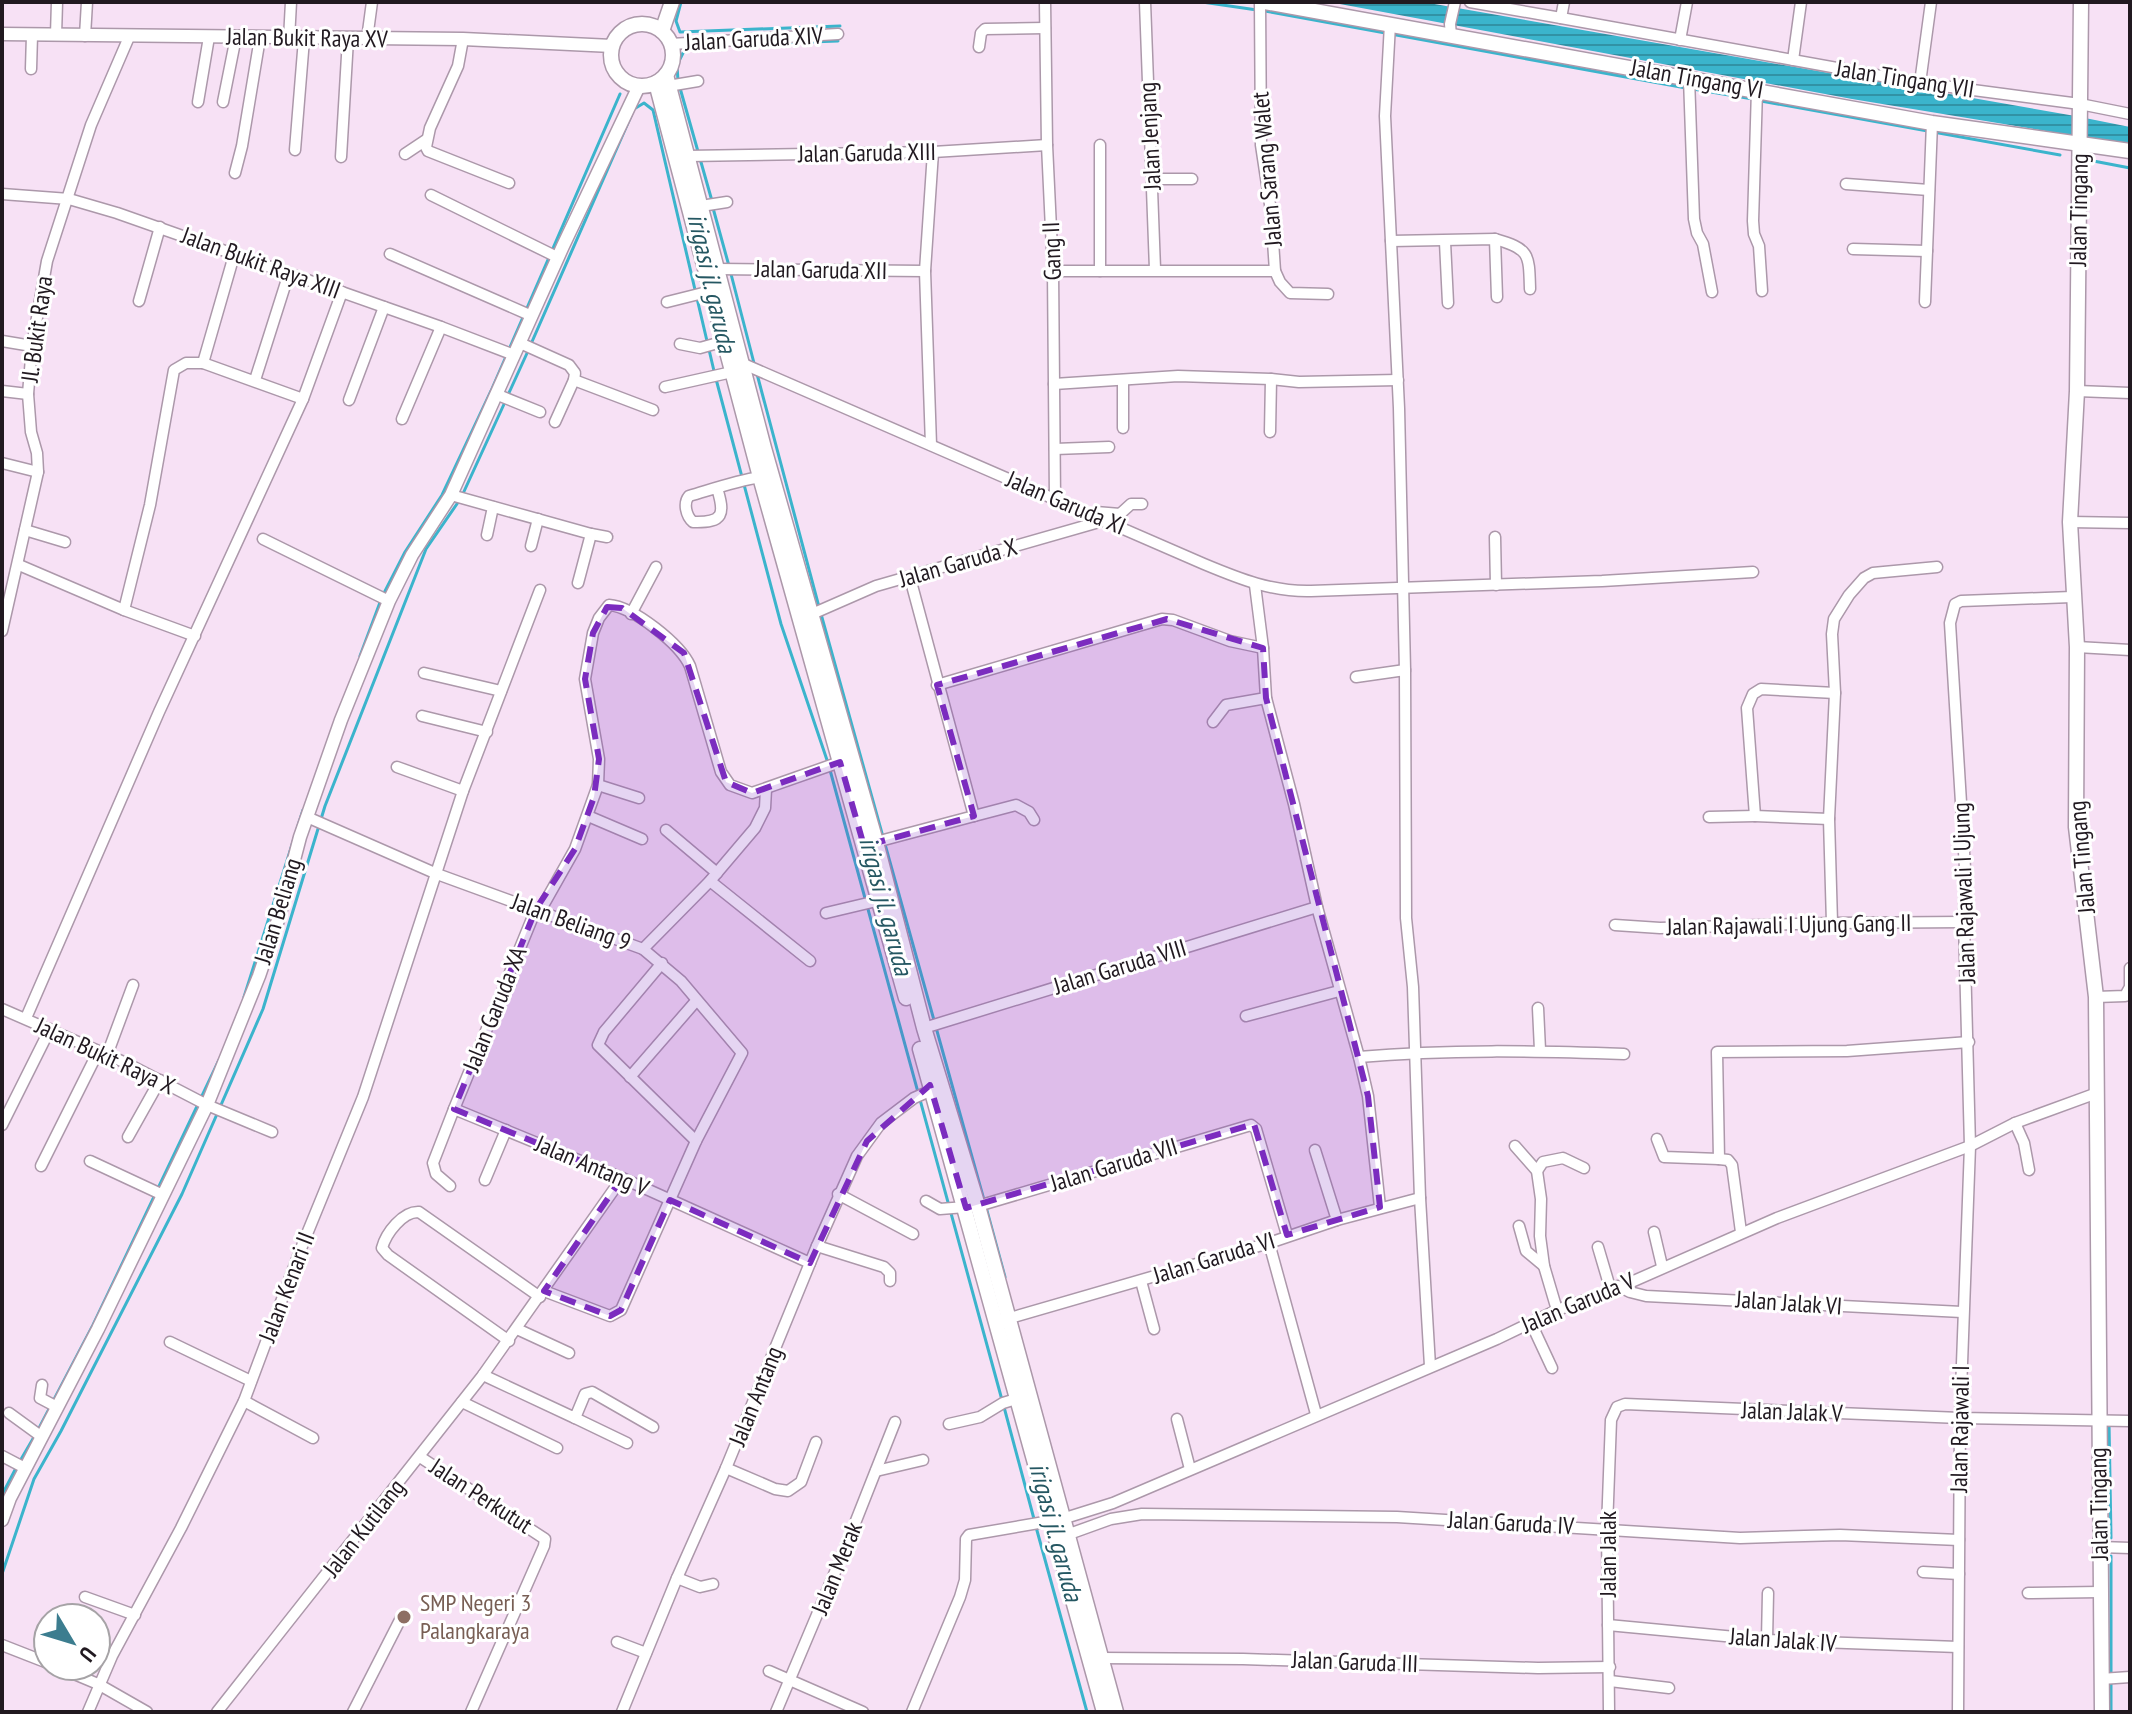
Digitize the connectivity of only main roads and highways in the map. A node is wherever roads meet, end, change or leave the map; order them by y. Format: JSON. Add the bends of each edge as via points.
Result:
{"nodes":[{"id":1,"x":672,"y":2,"type":"edge"},
{"id":2,"x":1263,"y":2,"type":"edge"},
{"id":3,"x":2081,"y":2,"type":"edge"},
{"id":4,"x":662,"y":31,"type":"junction"},
{"id":5,"x":663,"y":81,"type":"junction"},
{"id":6,"x":2079,"y":139,"type":"junction"},
{"id":7,"x":2130,"y":151,"type":"edge"},
{"id":8,"x":726,"y":369,"type":"junction"},
{"id":9,"x":758,"y":448,"type":"junction"},
{"id":10,"x":875,"y":901,"type":"junction"},
{"id":11,"x":960,"y":1208,"type":"junction"},
{"id":12,"x":1003,"y":1320,"type":"junction"},
{"id":13,"x":1045,"y":1521,"type":"junction"},
{"id":14,"x":1076,"y":1593,"type":"junction"},
{"id":15,"x":1104,"y":1712,"type":"edge"},
{"id":16,"x":1116,"y":1712,"type":"edge"},
{"id":17,"x":2102,"y":1712,"type":"edge"}],
"edges":[{"from":1,"to":4,"type":"main road"},
{"from":2,"to":6,"type":"main road","name":"Jalan Tingang VI","via":[[1451,30],[1932,123]]},
{"from":3,"to":6,"type":"main road","name":"Jalan Tingang"},
{"from":4,"to":5,"type":"main road","via":[[673,57]]},
{"from":4,"to":5,"type":"main road","via":[[650,25],[624,30],[612,46],[611,62],[628,83]]},
{"from":5,"to":8,"type":"main road","via":[[717,269]]},
{"from":5,"to":8,"type":"main road","via":[[700,295],[713,345]]},
{"from":6,"to":7,"type":"main road","name":"Jalan Tingang VI"},
{"from":6,"to":17,"type":"main road","name":"Jalan Tingang","via":[[2070,522],[2077,647],[2076,827],[2096,997]]},
{"from":8,"to":9,"type":"main road"},
{"from":9,"to":10,"type":"main road","via":[[812,614],[876,842]]},
{"from":9,"to":10,"type":"main road","via":[[749,479]]},
{"from":10,"to":11,"type":"main road","via":[[923,1094]]},
{"from":10,"to":11,"type":"main road","via":[[924,1028]]},
{"from":11,"to":12,"type":"main road"},
{"from":12,"to":13,"type":"main road"},
{"from":12,"to":13,"type":"main road","via":[[1006,1402]]},
{"from":13,"to":14,"type":"main road","via":[[1061,1537]]},
{"from":14,"to":15,"type":"main road"},
{"from":14,"to":16,"type":"main road"}]}
